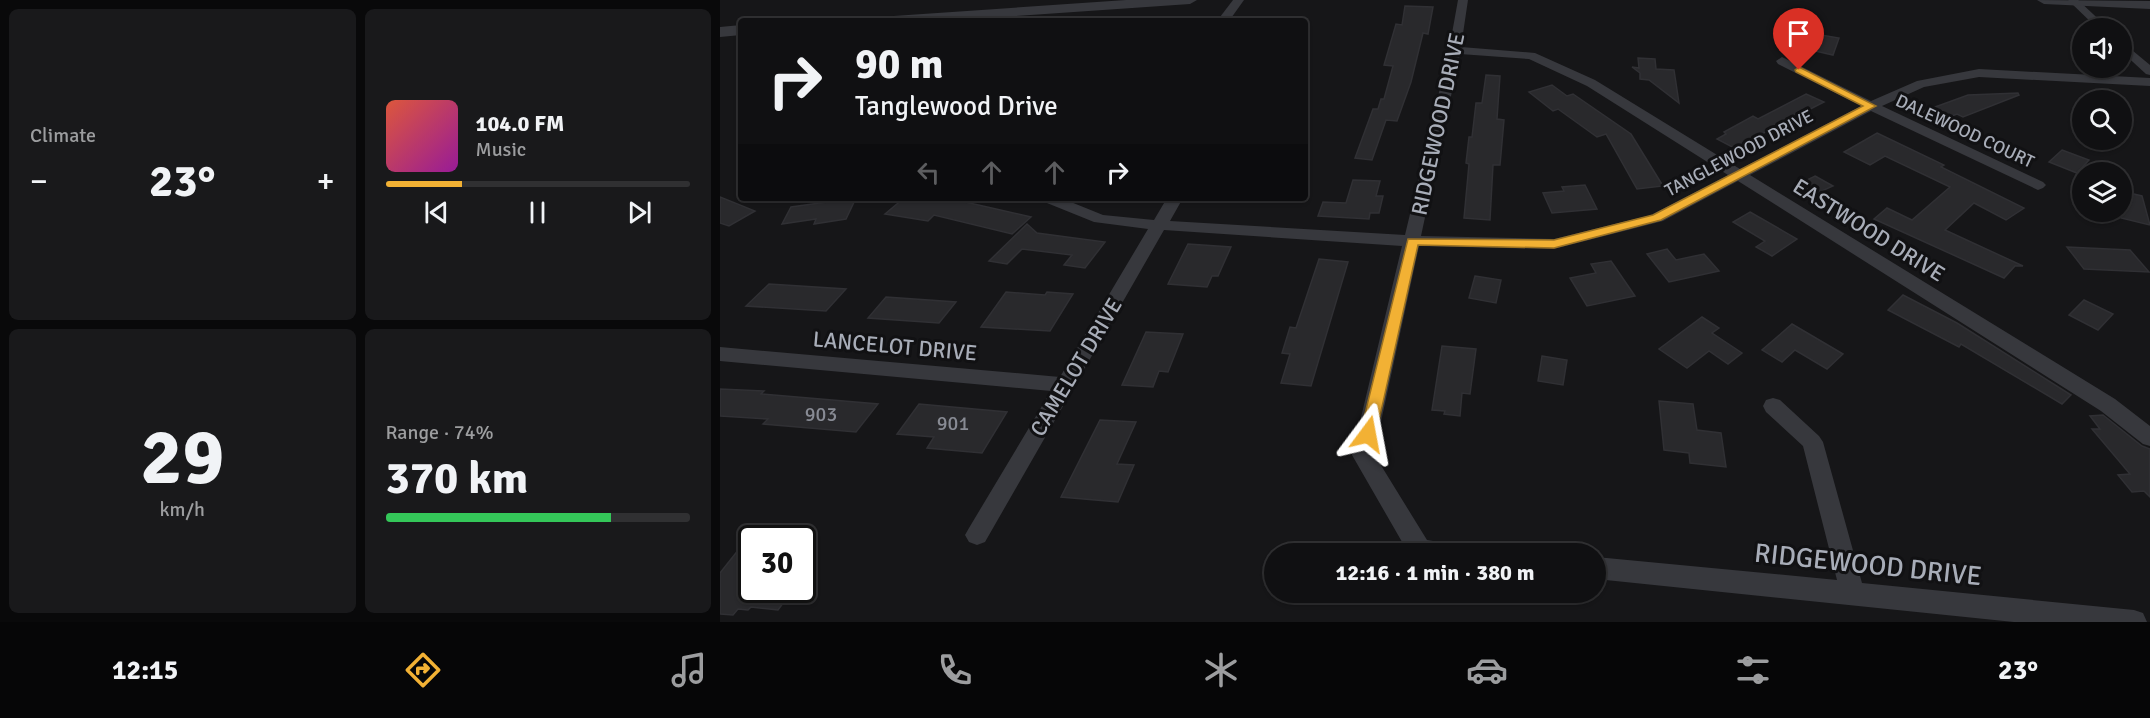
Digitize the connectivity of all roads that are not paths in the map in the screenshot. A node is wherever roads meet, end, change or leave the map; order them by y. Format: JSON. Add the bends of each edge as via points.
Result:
{"nodes":[{"id":1,"x":1190,"y":0,"type":"edge"},
{"id":2,"x":1239,"y":0,"type":"edge"},
{"id":3,"x":1463,"y":0,"type":"edge"},
{"id":4,"x":2044,"y":0,"type":"edge"},
{"id":5,"x":2073,"y":1,"type":"edge"},
{"id":6,"x":2150,"y":5,"type":"edge"},
{"id":7,"x":923,"y":18,"type":"edge"},
{"id":8,"x":1226,"y":18,"type":"edge"},
{"id":9,"x":2092,"y":18,"type":"edge"},
{"id":10,"x":738,"y":30,"type":"edge"},
{"id":11,"x":720,"y":32,"type":"edge"},
{"id":12,"x":1455,"y":50,"type":"junction"},
{"id":13,"x":2132,"y":55,"type":"edge"},
{"id":14,"x":1782,"y":61,"type":"dead end"},
{"id":15,"x":2150,"y":71,"type":"edge"},
{"id":16,"x":2150,"y":82,"type":"edge"},
{"id":17,"x":1870,"y":106,"type":"junction"},
{"id":18,"x":1737,"y":175,"type":"junction"},
{"id":19,"x":2038,"y":185,"type":"dead end"},
{"id":20,"x":1055,"y":201,"type":"edge"},
{"id":21,"x":1173,"y":201,"type":"edge"},
{"id":22,"x":1160,"y":225,"type":"junction"},
{"id":23,"x":1412,"y":241,"type":"junction"},
{"id":24,"x":720,"y":354,"type":"edge"},
{"id":25,"x":1065,"y":385,"type":"junction"},
{"id":26,"x":1773,"y":406,"type":"dead end"},
{"id":27,"x":2150,"y":438,"type":"edge"},
{"id":28,"x":976,"y":535,"type":"dead end"},
{"id":29,"x":1416,"y":543,"type":"edge"},
{"id":30,"x":1606,"y":569,"type":"edge"},
{"id":31,"x":1852,"y":593,"type":"junction"},
{"id":32,"x":2134,"y":622,"type":"edge"}],
"edges":[{"from":1,"to":7,"type":"street"},
{"from":2,"to":8,"type":"street"},
{"from":3,"to":12,"type":"street","name":"RIDGEWOOD DRIVE"},
{"from":4,"to":5,"type":"street"},
{"from":5,"to":6,"type":"street"},
{"from":5,"to":9,"type":"street"},
{"from":10,"to":11,"type":"street"},
{"from":12,"to":18,"type":"street","name":"EASTWOOD DRIVE","via":[[1531,56],[1591,82]]},
{"from":12,"to":23,"type":"street","name":"RIDGEWOOD DRIVE"},
{"from":13,"to":15,"type":"street"},
{"from":14,"to":17,"type":"street","name":"DALEWOOD COURT"},
{"from":16,"to":17,"type":"street","name":"TANGLEWOOD DRIVE","via":[[1979,73],[1921,84]]},
{"from":17,"to":18,"type":"street","name":"TANGLEWOOD DRIVE"},
{"from":17,"to":19,"type":"street","name":"DALEWOOD COURT"},
{"from":18,"to":23,"type":"street","name":"TANGLEWOOD DRIVE","via":[[1657,218],[1554,244]]},
{"from":18,"to":27,"type":"street","name":"EASTWOOD DRIVE","via":[[2108,405]]},
{"from":20,"to":22,"type":"street","name":"TANGLEWOOD DRIVE","via":[[1100,219]]},
{"from":21,"to":22,"type":"street","name":"CAMELOT DRIVE"},
{"from":22,"to":23,"type":"street","name":"TANGLEWOOD DRIVE"},
{"from":22,"to":25,"type":"street","name":"CAMELOT DRIVE"},
{"from":23,"to":29,"type":"street","name":"RIDGEWOOD DRIVE","via":[[1363,455]]},
{"from":24,"to":25,"type":"street","name":"LANCELOT DRIVE"},
{"from":25,"to":28,"type":"street","name":"CAMELOT DRIVE"},
{"from":26,"to":31,"type":"street","via":[[1812,442]]},
{"from":30,"to":31,"type":"street","name":"RIDGEWOOD DRIVE"},
{"from":31,"to":32,"type":"street","name":"RIDGEWOOD DRIVE"}]}
